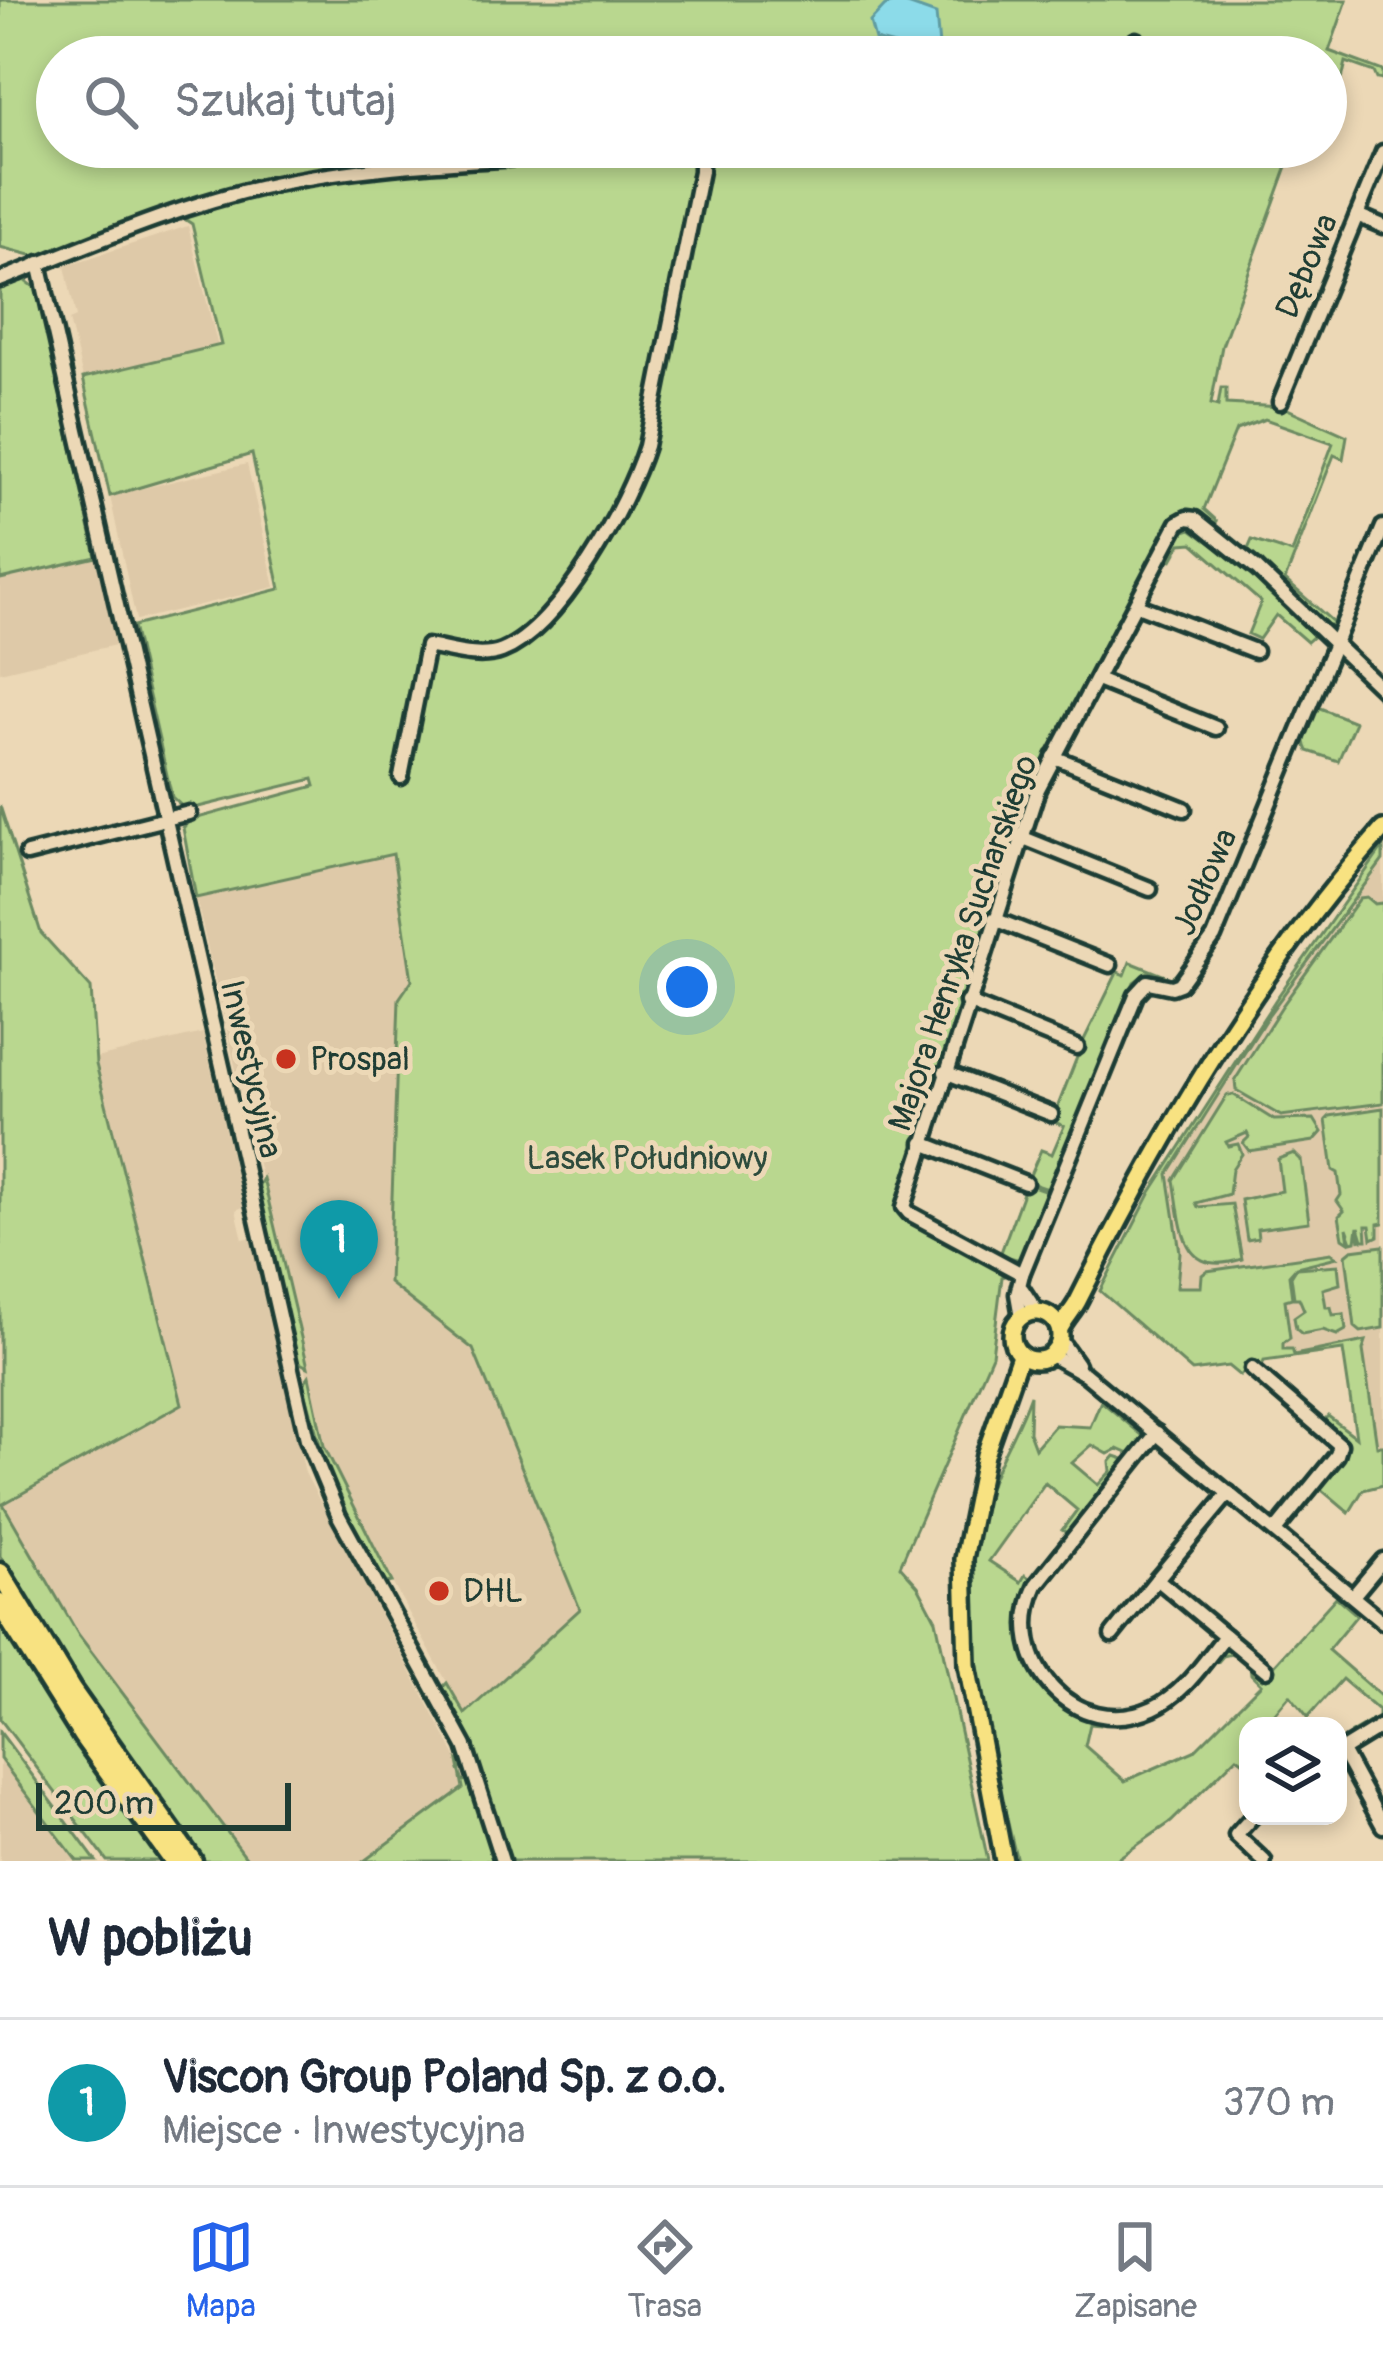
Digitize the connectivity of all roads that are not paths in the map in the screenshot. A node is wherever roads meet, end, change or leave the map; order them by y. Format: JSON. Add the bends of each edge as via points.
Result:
{"nodes":[{"id":1,"x":1383,"y":152,"type":"edge"},
{"id":2,"x":390,"y":168,"type":"edge"},
{"id":3,"x":701,"y":168,"type":"edge"},
{"id":4,"x":1357,"y":215,"type":"junction"},
{"id":5,"x":1383,"y":226,"type":"edge"},
{"id":6,"x":39,"y":263,"type":"junction"},
{"id":7,"x":0,"y":280,"type":"edge"},
{"id":8,"x":1280,"y":402,"type":"dead end"},
{"id":9,"x":1383,"y":527,"type":"edge"},
{"id":10,"x":1137,"y":605,"type":"junction"},
{"id":11,"x":1334,"y":645,"type":"junction"},
{"id":12,"x":1255,"y":650,"type":"dead end"},
{"id":13,"x":1097,"y":680,"type":"junction"},
{"id":14,"x":1383,"y":691,"type":"edge"},
{"id":15,"x":1216,"y":728,"type":"dead end"},
{"id":16,"x":1054,"y":757,"type":"junction"},
{"id":17,"x":401,"y":777,"type":"dead end"},
{"id":18,"x":1184,"y":809,"type":"dead end"},
{"id":19,"x":189,"y":813,"type":"dead end"},
{"id":20,"x":166,"y":818,"type":"junction"},
{"id":21,"x":1383,"y":830,"type":"edge"},
{"id":22,"x":1021,"y":837,"type":"junction"},
{"id":23,"x":28,"y":854,"type":"dead end"},
{"id":24,"x":1150,"y":889,"type":"dead end"},
{"id":25,"x":994,"y":919,"type":"junction"},
{"id":26,"x":1110,"y":964,"type":"dead end"},
{"id":27,"x":967,"y":1002,"type":"junction"},
{"id":28,"x":1077,"y":1047,"type":"dead end"},
{"id":29,"x":945,"y":1072,"type":"junction"},
{"id":30,"x":1051,"y":1114,"type":"dead end"},
{"id":31,"x":923,"y":1143,"type":"junction"},
{"id":32,"x":1024,"y":1183,"type":"dead end"},
{"id":33,"x":1021,"y":1279,"type":"junction"},
{"id":34,"x":1046,"y":1328,"type":"junction"},
{"id":35,"x":1026,"y":1357,"type":"junction"},
{"id":36,"x":1252,"y":1369,"type":"dead end"},
{"id":37,"x":1157,"y":1433,"type":"junction"},
{"id":38,"x":1229,"y":1493,"type":"junction"},
{"id":39,"x":1275,"y":1531,"type":"junction"},
{"id":40,"x":1383,"y":1560,"type":"edge"},
{"id":41,"x":0,"y":1573,"type":"edge"},
{"id":42,"x":1157,"y":1579,"type":"junction"},
{"id":43,"x":1353,"y":1596,"type":"junction"},
{"id":44,"x":0,"y":1604,"type":"edge"},
{"id":45,"x":1383,"y":1622,"type":"edge"},
{"id":46,"x":1112,"y":1635,"type":"dead end"},
{"id":47,"x":1225,"y":1636,"type":"junction"},
{"id":48,"x":1266,"y":1670,"type":"dead end"},
{"id":49,"x":1383,"y":1725,"type":"edge"},
{"id":50,"x":1347,"y":1748,"type":"edge"},
{"id":51,"x":1347,"y":1764,"type":"edge"},
{"id":52,"x":1245,"y":1825,"type":"edge"},
{"id":53,"x":1383,"y":1826,"type":"edge"},
{"id":54,"x":174,"y":1861,"type":"edge"},
{"id":55,"x":192,"y":1861,"type":"edge"},
{"id":56,"x":502,"y":1861,"type":"edge"},
{"id":57,"x":1004,"y":1861,"type":"edge"},
{"id":58,"x":1264,"y":1861,"type":"edge"}],
"edges":[{"from":1,"to":4,"type":"street","name":"Dębowa"},
{"from":2,"to":6,"type":"street","via":[[226,198]]},
{"from":3,"to":17,"type":"street","via":[[634,476],[568,592],[527,634],[489,654],[427,646]]},
{"from":4,"to":5,"type":"street"},
{"from":4,"to":8,"type":"street","name":"Dębowa"},
{"from":6,"to":7,"type":"street"},
{"from":6,"to":20,"type":"street","name":"Inwestycyjna"},
{"from":9,"to":11,"type":"street","name":"Jodłowa"},
{"from":10,"to":11,"type":"street","name":"Majora Henryka Sucharskiego","via":[[1172,532],[1195,519]]},
{"from":10,"to":12,"type":"street"},
{"from":10,"to":13,"type":"street","name":"Majora Henryka Sucharskiego"},
{"from":11,"to":14,"type":"street"},
{"from":11,"to":33,"type":"street","name":"Jodłowa","via":[[1214,937],[1180,984],[1148,982],[1136,995]]},
{"from":13,"to":15,"type":"street"},
{"from":13,"to":16,"type":"street","name":"Majora Henryka Sucharskiego"},
{"from":16,"to":18,"type":"street"},
{"from":16,"to":22,"type":"street","name":"Majora Henryka Sucharskiego"},
{"from":19,"to":20,"type":"street"},
{"from":20,"to":23,"type":"street"},
{"from":20,"to":56,"type":"street","name":"Inwestycyjna","via":[[307,1439],[339,1516],[465,1746]]},
{"from":21,"to":34,"type":"main road","via":[[1283,952],[1185,1102],[1087,1281]]},
{"from":22,"to":24,"type":"street"},
{"from":22,"to":25,"type":"street","name":"Majora Henryka Sucharskiego"},
{"from":25,"to":26,"type":"street"},
{"from":25,"to":27,"type":"street","name":"Majora Henryka Sucharskiego"},
{"from":27,"to":28,"type":"street"},
{"from":27,"to":29,"type":"street","name":"Majora Henryka Sucharskiego"},
{"from":29,"to":30,"type":"street"},
{"from":29,"to":31,"type":"street","name":"Majora Henryka Sucharskiego"},
{"from":31,"to":32,"type":"street"},
{"from":31,"to":33,"type":"street","name":"Majora Henryka Sucharskiego","via":[[904,1210]]},
{"from":33,"to":34,"type":"street"},
{"from":34,"to":35,"type":"main road"},
{"from":34,"to":35,"type":"main road","via":[[1012,1340]]},
{"from":34,"to":37,"type":"street","via":[[1085,1374]]},
{"from":35,"to":57,"type":"main road","via":[[985,1456],[964,1576],[968,1664]]},
{"from":36,"to":39,"type":"street","via":[[1340,1445]]},
{"from":37,"to":38,"type":"street"},
{"from":37,"to":47,"type":"street","via":[[1036,1585],[1028,1651],[1067,1702],[1119,1716],[1174,1696]]},
{"from":38,"to":39,"type":"street"},
{"from":38,"to":42,"type":"street"},
{"from":39,"to":43,"type":"street"},
{"from":40,"to":43,"type":"street"},
{"from":41,"to":55,"type":"highway"},
{"from":42,"to":46,"type":"street"},
{"from":42,"to":47,"type":"street"},
{"from":43,"to":45,"type":"street"},
{"from":44,"to":54,"type":"highway"},
{"from":47,"to":48,"type":"street"},
{"from":49,"to":50,"type":"street"},
{"from":51,"to":53,"type":"street"},
{"from":52,"to":58,"type":"street","via":[[1236,1835]]}]}
